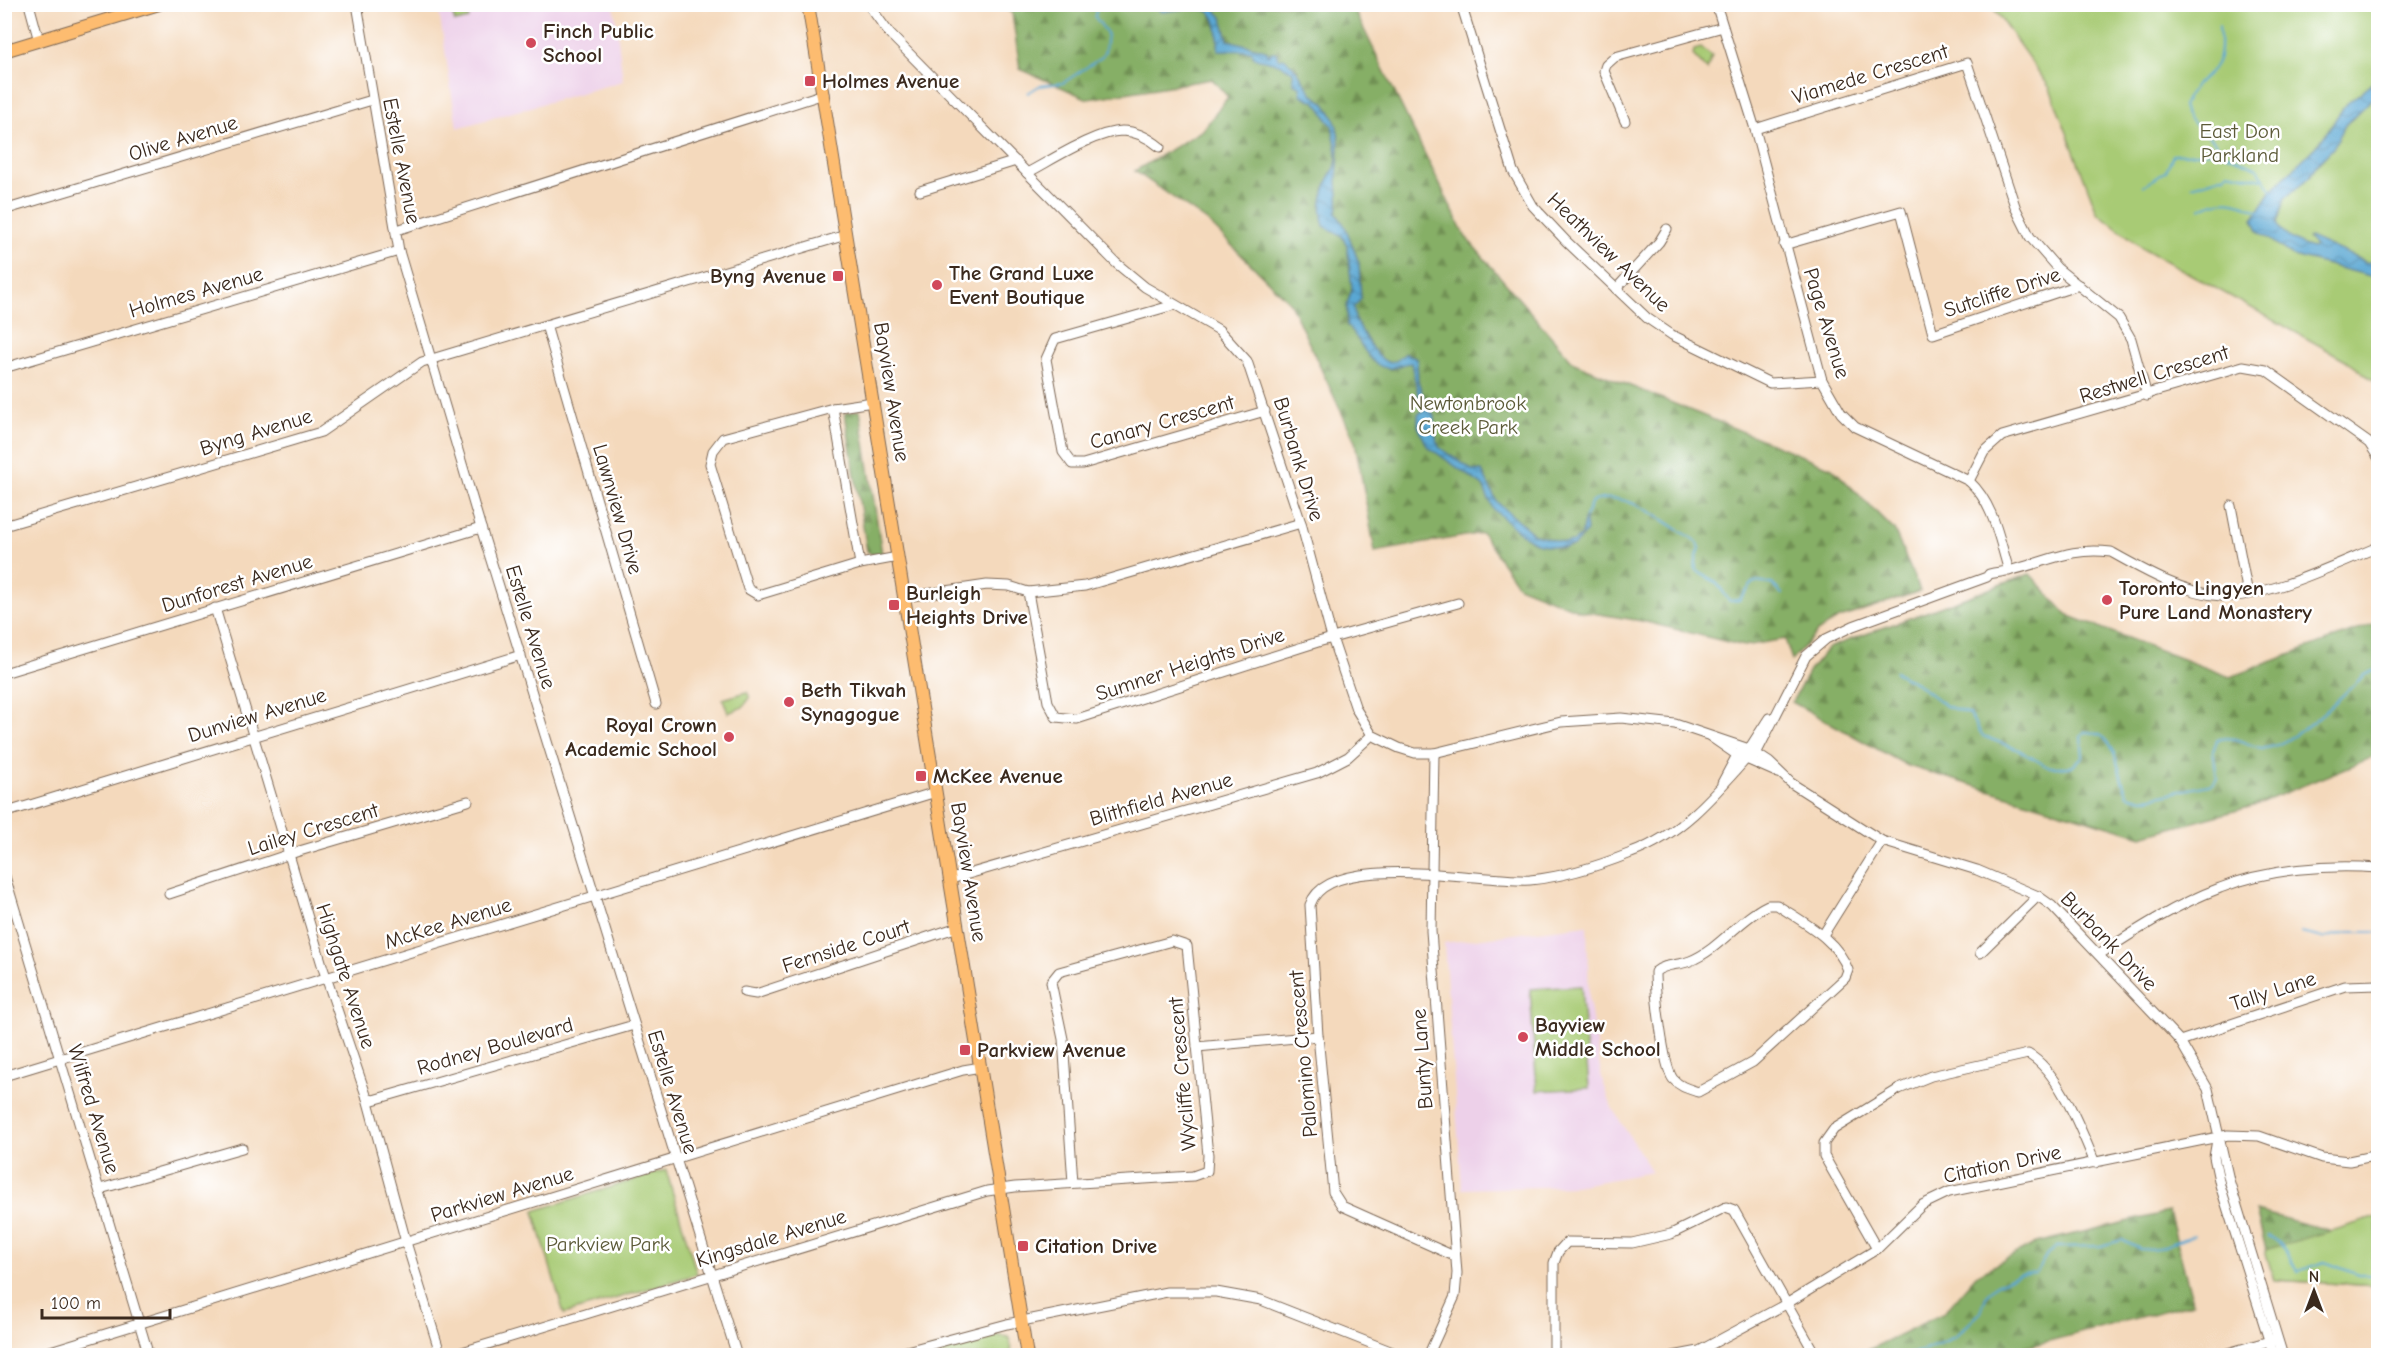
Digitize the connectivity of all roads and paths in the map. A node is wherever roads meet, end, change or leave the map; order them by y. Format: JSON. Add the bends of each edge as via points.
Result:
{"nodes":[{"id":1,"x":29,"y":4,"type":"edge"},
{"id":2,"x":159,"y":4,"type":"edge"},
{"id":3,"x":357,"y":4,"type":"edge"},
{"id":4,"x":808,"y":4,"type":"edge"},
{"id":5,"x":868,"y":4,"type":"edge"},
{"id":6,"x":1461,"y":4,"type":"edge"},
{"id":7,"x":1716,"y":4,"type":"edge"},
{"id":8,"x":1723,"y":27,"type":"junction"},
{"id":9,"x":39,"y":40,"type":"junction"},
{"id":10,"x":4,"y":51,"type":"edge"},
{"id":11,"x":824,"y":94,"type":"junction"},
{"id":12,"x":372,"y":100,"type":"junction"},
{"id":13,"x":1625,"y":122,"type":"dead end"},
{"id":14,"x":1755,"y":129,"type":"junction"},
{"id":15,"x":1160,"y":147,"type":"dead end"},
{"id":16,"x":1016,"y":161,"type":"junction"},
{"id":17,"x":1027,"y":173,"type":"junction"},
{"id":18,"x":920,"y":191,"type":"dead end"},
{"id":19,"x":4,"y":210,"type":"edge"},
{"id":20,"x":1667,"y":229,"type":"dead end"},
{"id":21,"x":397,"y":230,"type":"junction"},
{"id":22,"x":846,"y":235,"type":"junction"},
{"id":23,"x":1784,"y":245,"type":"junction"},
{"id":24,"x":399,"y":250,"type":"junction"},
{"id":25,"x":2079,"y":285,"type":"junction"},
{"id":26,"x":1616,"y":289,"type":"junction"},
{"id":27,"x":1174,"y":305,"type":"junction"},
{"id":28,"x":546,"y":326,"type":"junction"},
{"id":29,"x":432,"y":359,"type":"junction"},
{"id":30,"x":4,"y":368,"type":"edge"},
{"id":31,"x":1822,"y":380,"type":"junction"},
{"id":32,"x":2147,"y":396,"type":"junction"},
{"id":33,"x":873,"y":402,"type":"junction"},
{"id":34,"x":833,"y":408,"type":"junction"},
{"id":35,"x":1265,"y":411,"type":"junction"},
{"id":36,"x":2379,"y":457,"type":"edge"},
{"id":37,"x":1969,"y":481,"type":"junction"},
{"id":38,"x":2231,"y":506,"type":"dead end"},
{"id":39,"x":1301,"y":523,"type":"junction"},
{"id":40,"x":4,"y":526,"type":"edge"},
{"id":41,"x":481,"y":528,"type":"junction"},
{"id":42,"x":2379,"y":547,"type":"edge"},
{"id":43,"x":898,"y":557,"type":"junction"},
{"id":44,"x":860,"y":564,"type":"junction"},
{"id":45,"x":2009,"y":571,"type":"junction"},
{"id":46,"x":1028,"y":592,"type":"junction"},
{"id":47,"x":2248,"y":594,"type":"junction"},
{"id":48,"x":905,"y":597,"type":"junction"},
{"id":49,"x":1458,"y":603,"type":"dead end"},
{"id":50,"x":215,"y":608,"type":"junction"},
{"id":51,"x":1332,"y":638,"type":"junction"},
{"id":52,"x":521,"y":655,"type":"junction"},
{"id":53,"x":4,"y":673,"type":"edge"},
{"id":54,"x":656,"y":704,"type":"dead end"},
{"id":55,"x":255,"y":735,"type":"junction"},
{"id":56,"x":1372,"y":735,"type":"junction"},
{"id":57,"x":1709,"y":735,"type":"junction"},
{"id":58,"x":1752,"y":751,"type":"junction"},
{"id":59,"x":1434,"y":753,"type":"junction"},
{"id":60,"x":1742,"y":757,"type":"junction"},
{"id":61,"x":1780,"y":774,"type":"junction"},
{"id":62,"x":936,"y":792,"type":"junction"},
{"id":63,"x":468,"y":801,"type":"dead end"},
{"id":64,"x":4,"y":813,"type":"edge"},
{"id":65,"x":1882,"y":841,"type":"junction"},
{"id":66,"x":290,"y":854,"type":"junction"},
{"id":67,"x":2379,"y":868,"type":"edge"},
{"id":68,"x":4,"y":873,"type":"edge"},
{"id":69,"x":1430,"y":873,"type":"junction"},
{"id":70,"x":951,"y":879,"type":"junction"},
{"id":71,"x":169,"y":894,"type":"dead end"},
{"id":72,"x":2038,"y":896,"type":"junction"},
{"id":73,"x":595,"y":897,"type":"junction"},
{"id":74,"x":958,"y":927,"type":"junction"},
{"id":75,"x":1823,"y":935,"type":"junction"},
{"id":76,"x":1980,"y":953,"type":"dead end"},
{"id":77,"x":2100,"y":954,"type":"junction"},
{"id":78,"x":326,"y":978,"type":"junction"},
{"id":79,"x":2379,"y":985,"type":"edge"},
{"id":80,"x":744,"y":992,"type":"dead end"},
{"id":81,"x":634,"y":1025,"type":"junction"},
{"id":82,"x":1318,"y":1036,"type":"junction"},
{"id":83,"x":2180,"y":1041,"type":"junction"},
{"id":84,"x":1197,"y":1047,"type":"junction"},
{"id":85,"x":60,"y":1059,"type":"junction"},
{"id":86,"x":981,"y":1067,"type":"junction"},
{"id":87,"x":4,"y":1076,"type":"edge"},
{"id":88,"x":367,"y":1098,"type":"junction"},
{"id":89,"x":2217,"y":1138,"type":"junction"},
{"id":90,"x":242,"y":1148,"type":"dead end"},
{"id":91,"x":2379,"y":1155,"type":"edge"},
{"id":92,"x":674,"y":1161,"type":"junction"},
{"id":93,"x":2095,"y":1163,"type":"junction"},
{"id":94,"x":1073,"y":1183,"type":"junction"},
{"id":95,"x":1000,"y":1188,"type":"junction"},
{"id":96,"x":100,"y":1189,"type":"junction"},
{"id":97,"x":406,"y":1242,"type":"junction"},
{"id":98,"x":1877,"y":1249,"type":"junction"},
{"id":99,"x":1454,"y":1256,"type":"junction"},
{"id":100,"x":712,"y":1275,"type":"junction"},
{"id":101,"x":1786,"y":1304,"type":"junction"},
{"id":102,"x":1022,"y":1322,"type":"junction"},
{"id":103,"x":140,"y":1323,"type":"junction"},
{"id":104,"x":2274,"y":1340,"type":"junction"},
{"id":105,"x":34,"y":1356,"type":"edge"},
{"id":106,"x":149,"y":1356,"type":"edge"},
{"id":107,"x":441,"y":1356,"type":"edge"},
{"id":108,"x":449,"y":1356,"type":"edge"},
{"id":109,"x":737,"y":1356,"type":"edge"},
{"id":110,"x":888,"y":1356,"type":"edge"},
{"id":111,"x":1027,"y":1356,"type":"edge"},
{"id":112,"x":1403,"y":1356,"type":"edge"},
{"id":113,"x":1428,"y":1356,"type":"edge"},
{"id":114,"x":1554,"y":1356,"type":"edge"},
{"id":115,"x":1673,"y":1356,"type":"edge"},
{"id":116,"x":1816,"y":1356,"type":"edge"},
{"id":117,"x":2217,"y":1356,"type":"edge"},
{"id":118,"x":2274,"y":1356,"type":"edge"},
{"id":119,"x":2283,"y":1356,"type":"edge"}],
"edges":[{"from":1,"to":9,"type":"street"},
{"from":2,"to":9,"type":"main road"},
{"from":3,"to":12,"type":"street","name":"Estelle Avenue"},
{"from":4,"to":11,"type":"main road","name":"Bayview Avenue"},
{"from":5,"to":16,"type":"street","name":"Burbank Drive","via":[[890,33]]},
{"from":6,"to":26,"type":"street","name":"Heathview Avenue","via":[[1513,171],[1533,206]]},
{"from":7,"to":8,"type":"street","name":"Page Avenue"},
{"from":8,"to":13,"type":"street","via":[[1615,57],[1606,65],[1604,71]]},
{"from":8,"to":14,"type":"street","name":"Page Avenue"},
{"from":9,"to":10,"type":"main road"},
{"from":11,"to":21,"type":"street"},
{"from":11,"to":22,"type":"main road","name":"Bayview Avenue"},
{"from":12,"to":19,"type":"street","name":"Olive Avenue"},
{"from":12,"to":21,"type":"street","name":"Estelle Avenue"},
{"from":14,"to":23,"type":"street","name":"Page Avenue"},
{"from":14,"to":25,"type":"street","name":"Viamede Crescent","via":[[1967,63],[2022,223],[2047,258]]},
{"from":15,"to":17,"type":"street","via":[[1145,135],[1122,131],[1101,136]]},
{"from":16,"to":17,"type":"street","name":"Burbank Drive"},
{"from":16,"to":18,"type":"street"},
{"from":17,"to":27,"type":"street","name":"Burbank Drive","via":[[1116,263]]},
{"from":20,"to":26,"type":"street"},
{"from":21,"to":24,"type":"street","name":"Estelle Avenue"},
{"from":22,"to":28,"type":"street","name":"Byng Avenue"},
{"from":22,"to":33,"type":"main road","name":"Bayview Avenue"},
{"from":23,"to":25,"type":"street","name":"Sutcliffe Drive","via":[[1901,211],[1933,334]]},
{"from":23,"to":31,"type":"street","name":"Page Avenue"},
{"from":24,"to":29,"type":"street","name":"Estelle Avenue"},
{"from":24,"to":30,"type":"street","name":"Holmes Avenue"},
{"from":25,"to":32,"type":"street","name":"Viamede Crescent","via":[[2111,309],[2126,327]]},
{"from":26,"to":31,"type":"street","name":"Heathview Avenue","via":[[1672,335],[1770,383]]},
{"from":27,"to":35,"type":"street","name":"Burbank Drive","via":[[1219,330],[1231,342],[1247,362]]},
{"from":27,"to":35,"type":"street","name":"Canary Crescent","via":[[1055,339],[1046,359],[1062,452],[1072,464]]},
{"from":28,"to":29,"type":"street","name":"Byng Avenue"},
{"from":28,"to":54,"type":"street","name":"Lawnview Drive"},
{"from":29,"to":40,"type":"street","name":"Byng Avenue","via":[[413,367],[321,432]]},
{"from":29,"to":41,"type":"street","name":"Estelle Avenue"},
{"from":31,"to":37,"type":"street","name":"Page Avenue","via":[[1841,413],[1856,428]]},
{"from":32,"to":36,"type":"street","name":"Restwell Crescent","via":[[2254,366],[2369,443]]},
{"from":32,"to":37,"type":"street","name":"Restwell Crescent","via":[[2002,436],[1984,452]]},
{"from":33,"to":34,"type":"street"},
{"from":33,"to":43,"type":"main road","name":"Bayview Avenue"},
{"from":34,"to":44,"type":"street"},
{"from":34,"to":44,"type":"street","via":[[723,438],[713,451],[710,464],[748,589],[758,595],[772,592]]},
{"from":35,"to":39,"type":"street","name":"Burbank Drive"},
{"from":37,"to":45,"type":"street","name":"Page Avenue","via":[[1989,506]]},
{"from":38,"to":47,"type":"street"},
{"from":39,"to":46,"type":"street","via":[[1085,586]]},
{"from":39,"to":51,"type":"street","name":"Burbank Drive"},
{"from":41,"to":50,"type":"street","name":"Dunforest Avenue"},
{"from":41,"to":52,"type":"street","name":"Estelle Avenue"},
{"from":42,"to":47,"type":"street"},
{"from":43,"to":44,"type":"street"},
{"from":43,"to":48,"type":"main road","name":"Bayview Avenue"},
{"from":45,"to":47,"type":"street","via":[[2077,550],[2098,550],[2111,552],[2193,591],[2222,597]]},
{"from":45,"to":58,"type":"street","via":[[1989,574],[1826,639],[1806,656]]},
{"from":46,"to":48,"type":"street","via":[[987,585]]},
{"from":46,"to":51,"type":"street","name":"Sumner Heights Drive","via":[[1048,702],[1056,717],[1077,719]]},
{"from":48,"to":62,"type":"main road","name":"Bayview Avenue"},
{"from":49,"to":51,"type":"street","name":"Sumner Heights Drive"},
{"from":50,"to":53,"type":"street","name":"Dunforest Avenue"},
{"from":50,"to":55,"type":"street","name":"Highgate Avenue"},
{"from":51,"to":56,"type":"street","name":"Burbank Drive","via":[[1356,709]]},
{"from":52,"to":55,"type":"street","name":"Dunview Avenue"},
{"from":52,"to":73,"type":"street","name":"Estelle Avenue"},
{"from":55,"to":64,"type":"street","name":"Dunview Avenue"},
{"from":55,"to":66,"type":"street","name":"Highgate Avenue"},
{"from":56,"to":59,"type":"street","name":"Burbank Drive","via":[[1399,748]]},
{"from":56,"to":70,"type":"street","name":"Blithfield Avenue","via":[[1348,757],[1317,773]]},
{"from":57,"to":58,"type":"street","name":"Burbank Drive"},
{"from":57,"to":59,"type":"street","name":"Burbank Drive","via":[[1675,724],[1621,718],[1561,722]]},
{"from":57,"to":60,"type":"street","name":"Burbank Drive"},
{"from":58,"to":60,"type":"street"},
{"from":58,"to":61,"type":"street","name":"Burbank Drive"},
{"from":59,"to":69,"type":"street","name":"Bunty Lane"},
{"from":60,"to":61,"type":"street","name":"Burbank Drive"},
{"from":60,"to":69,"type":"street","via":[[1698,812],[1660,841],[1631,854],[1530,880]]},
{"from":61,"to":65,"type":"street","name":"Burbank Drive"},
{"from":62,"to":70,"type":"main road","name":"Bayview Avenue"},
{"from":62,"to":73,"type":"street","name":"McKee Avenue"},
{"from":63,"to":66,"type":"street","name":"Lailey Crescent"},
{"from":65,"to":72,"type":"street","name":"Burbank Drive","via":[[1977,870]]},
{"from":65,"to":75,"type":"street"},
{"from":66,"to":71,"type":"street","name":"Lailey Crescent"},
{"from":66,"to":78,"type":"street","name":"Highgate Avenue"},
{"from":67,"to":77,"type":"street","via":[[2283,872],[2221,887],[2160,916]]},
{"from":68,"to":85,"type":"street","name":"Wilfred Avenue"},
{"from":69,"to":82,"type":"street","name":"Palomino Crescent","via":[[1366,873],[1325,885],[1314,894],[1311,905]]},
{"from":69,"to":99,"type":"street","name":"Bunty Lane"},
{"from":70,"to":74,"type":"main road","name":"Bayview Avenue"},
{"from":72,"to":76,"type":"street"},
{"from":72,"to":77,"type":"street","name":"Burbank Drive"},
{"from":73,"to":78,"type":"street","name":"McKee Avenue"},
{"from":73,"to":81,"type":"street","name":"Estelle Avenue"},
{"from":74,"to":80,"type":"street","name":"Fernside Court","via":[[756,994]]},
{"from":74,"to":86,"type":"main road","name":"Bayview Avenue"},
{"from":75,"to":75,"type":"street","via":[[1777,905],[1768,905],[1753,912],[1709,951],[1689,962],[1663,966],[1655,972],[1671,1077],[1682,1087],[1698,1092],[1717,1084],[1753,1062],[1845,978],[1848,970],[1844,958]]},
{"from":77,"to":83,"type":"street","name":"Burbank Drive"},
{"from":78,"to":85,"type":"street","name":"McKee Avenue"},
{"from":78,"to":88,"type":"street","name":"Highgate Avenue"},
{"from":79,"to":83,"type":"street","name":"Tally Lane","via":[[2345,986]]},
{"from":81,"to":88,"type":"street","name":"Rodney Boulevard","via":[[373,1100]]},
{"from":81,"to":92,"type":"street","name":"Estelle Avenue"},
{"from":82,"to":84,"type":"street"},
{"from":82,"to":99,"type":"street","name":"Palomino Crescent","via":[[1333,1192],[1341,1206]]},
{"from":83,"to":89,"type":"street","name":"Burbank Drive","via":[[2208,1089]]},
{"from":84,"to":94,"type":"street","name":"Wycliffe Crescent","via":[[1207,1171],[1193,1176]]},
{"from":84,"to":94,"type":"street","name":"Wycliffe Crescent","via":[[1187,946],[1172,941],[1059,972],[1051,982],[1063,1039]]},
{"from":85,"to":87,"type":"street","name":"McKee Avenue"},
{"from":85,"to":96,"type":"street","name":"Wilfred Avenue"},
{"from":86,"to":92,"type":"street","name":"Parkview Avenue"},
{"from":86,"to":95,"type":"main road","name":"Bayview Avenue"},
{"from":88,"to":97,"type":"street","name":"Highgate Avenue"},
{"from":89,"to":91,"type":"street","name":"Citation Drive","via":[[2259,1136],[2322,1158],[2349,1161]]},
{"from":89,"to":93,"type":"street","name":"Citation Drive"},
{"from":89,"to":104,"type":"street","name":"Burbank Drive","via":[[2214,1156],[2220,1185]]},
{"from":90,"to":96,"type":"street"},
{"from":92,"to":97,"type":"street","name":"Parkview Avenue"},
{"from":92,"to":100,"type":"street","name":"Estelle Avenue"},
{"from":93,"to":98,"type":"street","name":"Citation Drive","via":[[1949,1192],[1922,1205]]},
{"from":93,"to":98,"type":"street","via":[[2054,1077],[2041,1061],[2028,1054],[1931,1076],[1899,1089],[1834,1129],[1824,1143],[1824,1156]]},
{"from":94,"to":95,"type":"street","name":"Wycliffe Crescent"},
{"from":95,"to":100,"type":"street","name":"Kingsdale Avenue"},
{"from":95,"to":102,"type":"main road","name":"Bayview Avenue"},
{"from":96,"to":103,"type":"street","name":"Wilfred Avenue"},
{"from":97,"to":103,"type":"street","name":"Parkview Avenue"},
{"from":97,"to":107,"type":"street","name":"Highgate Avenue"},
{"from":98,"to":101,"type":"street","name":"Citation Drive"},
{"from":99,"to":113,"type":"street","name":"Bunty Lane","via":[[1455,1296]]},
{"from":100,"to":108,"type":"street","name":"Kingsdale Avenue"},
{"from":100,"to":109,"type":"street","name":"Estelle Avenue"},
{"from":101,"to":114,"type":"street","via":[[1734,1210],[1726,1207],[1671,1234],[1632,1243],[1567,1242],[1554,1263]]},
{"from":101,"to":115,"type":"street","name":"Citation Drive","via":[[1699,1351]]},
{"from":101,"to":116,"type":"street"},
{"from":102,"to":110,"type":"street"},
{"from":102,"to":111,"type":"main road","name":"Bayview Avenue"},
{"from":102,"to":112,"type":"street","via":[[1167,1292],[1216,1292],[1261,1300]]},
{"from":103,"to":105,"type":"street","name":"Parkview Avenue"},
{"from":103,"to":106,"type":"street","name":"Wilfred Avenue"},
{"from":104,"to":117,"type":"street"},
{"from":104,"to":118,"type":"street","name":"Burbank Drive"},
{"from":104,"to":119,"type":"street","name":"Burbank Drive"}]}
